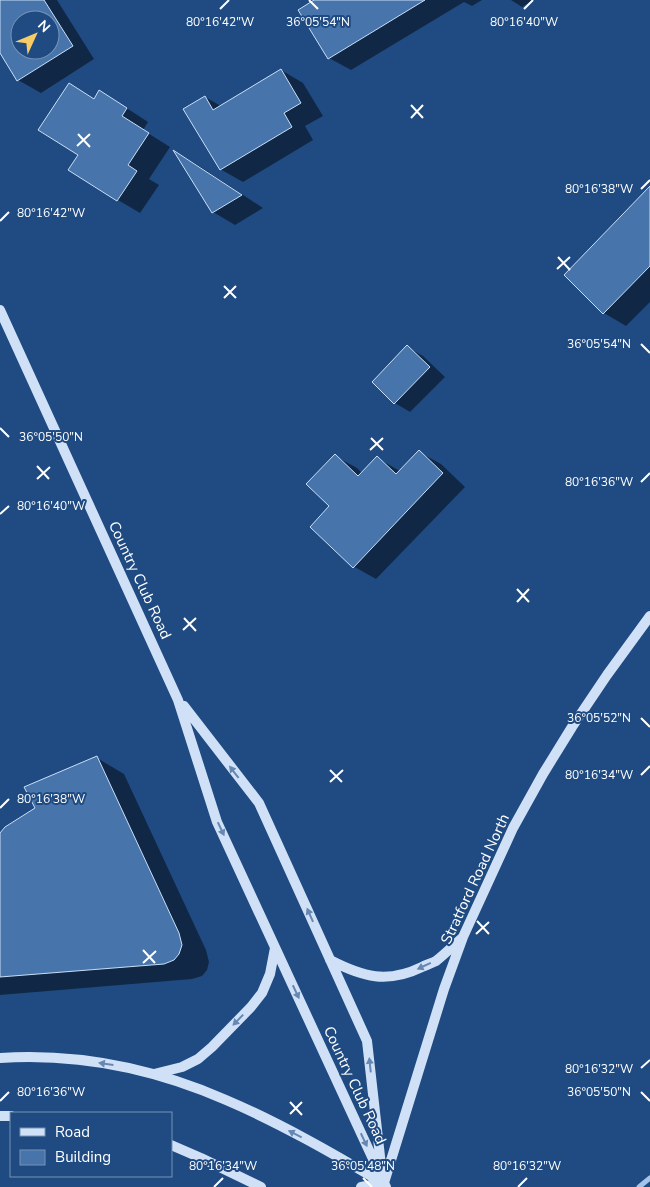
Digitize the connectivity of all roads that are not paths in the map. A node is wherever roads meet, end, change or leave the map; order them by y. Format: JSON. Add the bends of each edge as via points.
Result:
{"nodes":[{"id":1,"x":0,"y":310,"type":"edge"},
{"id":2,"x":650,"y":616,"type":"edge"},
{"id":3,"x":178,"y":700,"type":"junction"},
{"id":4,"x":463,"y":937,"type":"junction"},
{"id":5,"x":275,"y":948,"type":"junction"},
{"id":6,"x":330,"y":960,"type":"junction"},
{"id":7,"x":0,"y":1058,"type":"edge"},
{"id":8,"x":154,"y":1074,"type":"junction"},
{"id":9,"x":172,"y":1145,"type":"edge"},
{"id":10,"x":650,"y":1178,"type":"edge"},
{"id":11,"x":383,"y":1186,"type":"edge"},
{"id":12,"x":261,"y":1187,"type":"edge"},
{"id":13,"x":361,"y":1187,"type":"edge"},
{"id":14,"x":639,"y":1187,"type":"edge"}],
"edges":[{"from":1,"to":3,"type":"main road","name":"Country Club Road"},
{"from":2,"to":4,"type":"main road","name":"Stratford Road North","via":[[607,675],[543,774],[513,828]]},
{"from":3,"to":5,"type":"main road","name":"Country Club Road","one_way":true,"via":[[217,822]]},
{"from":6,"to":3,"type":"main road","name":"Country Club Road","one_way":true,"via":[[259,803]]},
{"from":4,"to":6,"type":"main road","one_way":true,"via":[[435,961],[392,977],[369,976]]},
{"from":4,"to":11,"type":"main road","name":"Stratford Road North"},
{"from":5,"to":8,"type":"main road","one_way":true,"via":[[270,974],[251,1007],[198,1059]]},
{"from":5,"to":11,"type":"main road","name":"Country Club Road","one_way":true},
{"from":11,"to":6,"type":"main road","name":"Country Club Road","one_way":true,"via":[[367,1041]]},
{"from":8,"to":7,"type":"main road","one_way":true,"via":[[79,1060]]},
{"from":11,"to":8,"type":"main road","one_way":true,"via":[[317,1145],[226,1100]]},
{"from":9,"to":12,"type":"main road"},
{"from":10,"to":14,"type":"street"},
{"from":11,"to":13,"type":"main road"}]}
